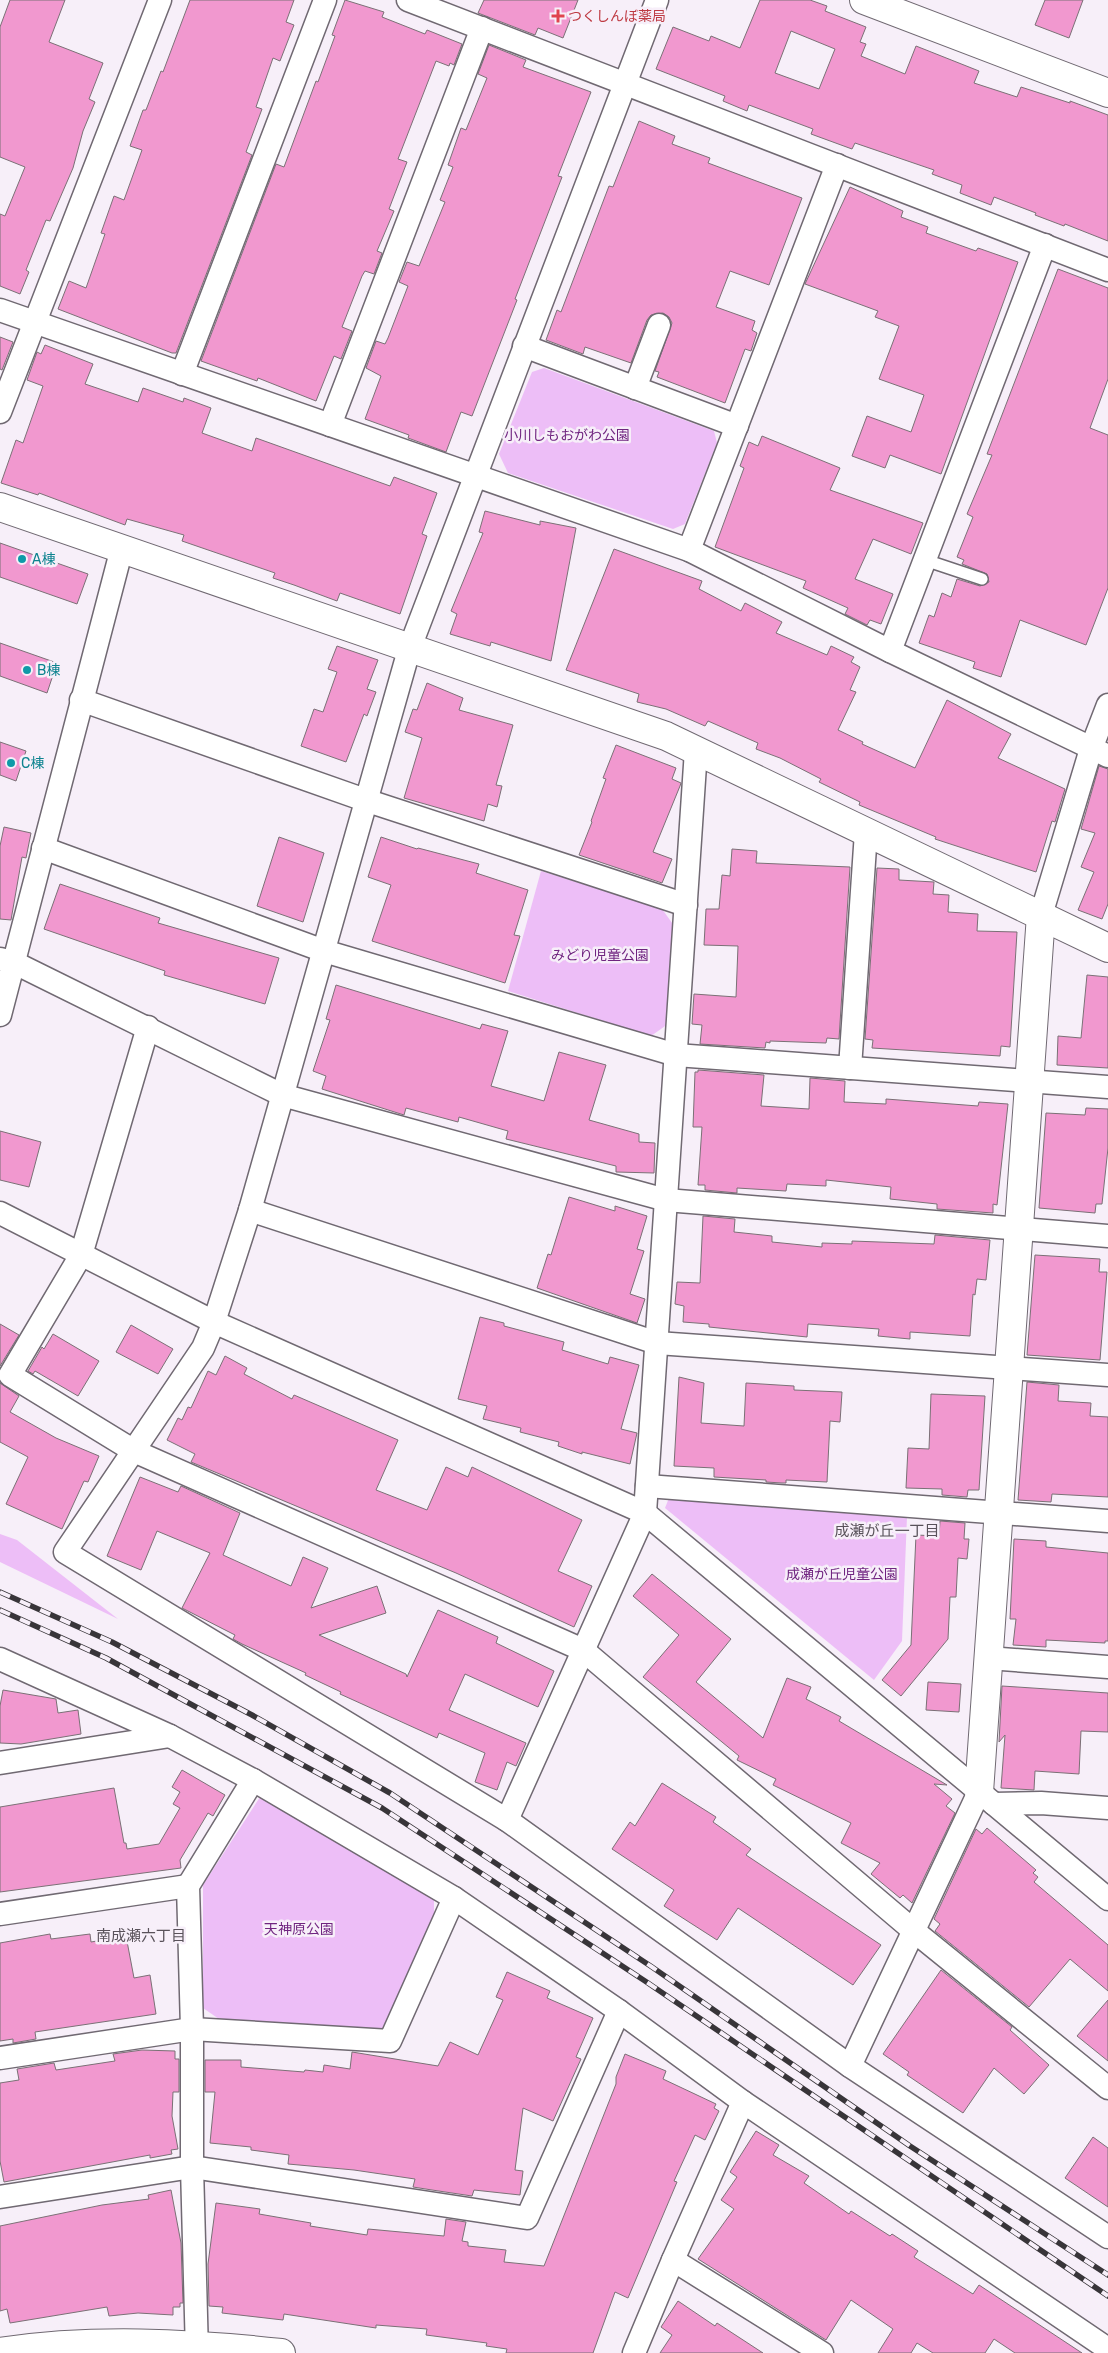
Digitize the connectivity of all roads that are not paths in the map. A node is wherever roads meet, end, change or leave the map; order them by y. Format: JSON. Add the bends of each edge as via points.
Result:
{"nodes":[{"id":1,"x":160,"y":0,"type":"edge"},
{"id":2,"x":325,"y":0,"type":"edge"},
{"id":3,"x":408,"y":0,"type":"edge"},
{"id":4,"x":657,"y":0,"type":"edge"},
{"id":5,"x":864,"y":0,"type":"edge"},
{"id":6,"x":897,"y":6,"type":"edge"},
{"id":7,"x":482,"y":28,"type":"junction"},
{"id":8,"x":625,"y":84,"type":"junction"},
{"id":9,"x":1107,"y":90,"type":"edge"},
{"id":10,"x":837,"y":165,"type":"junction"},
{"id":11,"x":1045,"y":246,"type":"junction"},
{"id":12,"x":1108,"y":270,"type":"edge"},
{"id":13,"x":0,"y":310,"type":"edge"},
{"id":14,"x":36,"y":323,"type":"junction"},
{"id":15,"x":660,"y":325,"type":"dead end"},
{"id":16,"x":524,"y":346,"type":"junction"},
{"id":17,"x":182,"y":374,"type":"junction"},
{"id":18,"x":635,"y":388,"type":"junction"},
{"id":19,"x":0,"y":412,"type":"edge"},
{"id":20,"x":330,"y":425,"type":"junction"},
{"id":21,"x":736,"y":426,"type":"junction"},
{"id":22,"x":475,"y":475,"type":"junction"},
{"id":23,"x":0,"y":507,"type":"edge"},
{"id":24,"x":122,"y":548,"type":"junction"},
{"id":25,"x":689,"y":550,"type":"junction"},
{"id":26,"x":925,"y":560,"type":"junction"},
{"id":27,"x":982,"y":580,"type":"dead end"},
{"id":28,"x":409,"y":650,"type":"junction"},
{"id":29,"x":890,"y":651,"type":"junction"},
{"id":30,"x":81,"y":700,"type":"junction"},
{"id":31,"x":1108,"y":705,"type":"edge"},
{"id":32,"x":696,"y":750,"type":"junction"},
{"id":33,"x":1100,"y":752,"type":"edge"},
{"id":34,"x":365,"y":800,"type":"junction"},
{"id":35,"x":866,"y":832,"type":"junction"},
{"id":36,"x":43,"y":848,"type":"junction"},
{"id":37,"x":686,"y":905,"type":"junction"},
{"id":38,"x":1041,"y":915,"type":"junction"},
{"id":39,"x":1108,"y":948,"type":"edge"},
{"id":40,"x":324,"y":950,"type":"junction"},
{"id":41,"x":7,"y":960,"type":"edge"},
{"id":42,"x":0,"y":1015,"type":"edge"},
{"id":43,"x":148,"y":1027,"type":"junction"},
{"id":44,"x":676,"y":1055,"type":"junction"},
{"id":45,"x":850,"y":1068,"type":"junction"},
{"id":46,"x":1029,"y":1082,"type":"junction"},
{"id":47,"x":1108,"y":1087,"type":"edge"},
{"id":48,"x":282,"y":1095,"type":"junction"},
{"id":49,"x":666,"y":1200,"type":"junction"},
{"id":50,"x":250,"y":1210,"type":"junction"},
{"id":51,"x":0,"y":1213,"type":"edge"},
{"id":52,"x":1018,"y":1229,"type":"junction"},
{"id":53,"x":1108,"y":1236,"type":"edge"},
{"id":54,"x":81,"y":1255,"type":"junction"},
{"id":55,"x":214,"y":1322,"type":"junction"},
{"id":56,"x":657,"y":1343,"type":"junction"},
{"id":57,"x":1009,"y":1367,"type":"junction"},
{"id":58,"x":1108,"y":1375,"type":"edge"},
{"id":59,"x":134,"y":1451,"type":"junction"},
{"id":60,"x":647,"y":1486,"type":"junction"},
{"id":61,"x":998,"y":1512,"type":"junction"},
{"id":62,"x":645,"y":1513,"type":"junction"},
{"id":63,"x":1108,"y":1521,"type":"edge"},
{"id":64,"x":583,"y":1650,"type":"junction"},
{"id":65,"x":988,"y":1658,"type":"junction"},
{"id":66,"x":0,"y":1659,"type":"edge"},
{"id":67,"x":1108,"y":1667,"type":"edge"},
{"id":68,"x":170,"y":1736,"type":"junction"},
{"id":69,"x":0,"y":1763,"type":"edge"},
{"id":70,"x":253,"y":1780,"type":"junction"},
{"id":71,"x":986,"y":1798,"type":"junction"},
{"id":72,"x":1108,"y":1808,"type":"edge"},
{"id":73,"x":507,"y":1820,"type":"junction"},
{"id":74,"x":188,"y":1886,"type":"junction"},
{"id":75,"x":454,"y":1898,"type":"junction"},
{"id":76,"x":1108,"y":1899,"type":"edge"},
{"id":77,"x":0,"y":1914,"type":"edge"},
{"id":78,"x":914,"y":1931,"type":"junction"},
{"id":79,"x":619,"y":2011,"type":"junction"},
{"id":80,"x":192,"y":2029,"type":"junction"},
{"id":81,"x":0,"y":2058,"type":"edge"},
{"id":82,"x":850,"y":2066,"type":"junction"},
{"id":83,"x":1108,"y":2088,"type":"edge"},
{"id":84,"x":743,"y":2102,"type":"junction"},
{"id":85,"x":192,"y":2167,"type":"junction"},
{"id":86,"x":0,"y":2197,"type":"edge"},
{"id":87,"x":1108,"y":2237,"type":"edge"},
{"id":88,"x":673,"y":2260,"type":"junction"},
{"id":89,"x":71,"y":2349,"type":"edge"},
{"id":90,"x":197,"y":2349,"type":"edge"},
{"id":91,"x":1108,"y":2349,"type":"edge"},
{"id":92,"x":0,"y":2352,"type":"edge"},
{"id":93,"x":281,"y":2353,"type":"edge"},
{"id":94,"x":634,"y":2353,"type":"edge"},
{"id":95,"x":822,"y":2353,"type":"edge"}],
"edges":[{"from":1,"to":14,"type":"street"},
{"from":2,"to":17,"type":"street"},
{"from":3,"to":7,"type":"street"},
{"from":4,"to":8,"type":"street"},
{"from":5,"to":6,"type":"street"},
{"from":6,"to":9,"type":"street"},
{"from":7,"to":8,"type":"street"},
{"from":7,"to":20,"type":"street"},
{"from":8,"to":10,"type":"street"},
{"from":8,"to":16,"type":"street"},
{"from":10,"to":11,"type":"street"},
{"from":10,"to":21,"type":"street"},
{"from":11,"to":12,"type":"street"},
{"from":11,"to":26,"type":"street"},
{"from":13,"to":14,"type":"street"},
{"from":14,"to":17,"type":"street"},
{"from":14,"to":19,"type":"street"},
{"from":15,"to":18,"type":"street"},
{"from":16,"to":18,"type":"street"},
{"from":16,"to":22,"type":"street"},
{"from":17,"to":20,"type":"street"},
{"from":18,"to":21,"type":"street"},
{"from":20,"to":22,"type":"street"},
{"from":21,"to":25,"type":"street"},
{"from":22,"to":25,"type":"street"},
{"from":22,"to":28,"type":"street"},
{"from":23,"to":24,"type":"street"},
{"from":24,"to":28,"type":"street"},
{"from":24,"to":30,"type":"street"},
{"from":25,"to":29,"type":"street"},
{"from":26,"to":27,"type":"lane"},
{"from":26,"to":29,"type":"street"},
{"from":28,"to":32,"type":"street","via":[[666,736]]},
{"from":28,"to":34,"type":"street"},
{"from":29,"to":33,"type":"street"},
{"from":30,"to":34,"type":"street"},
{"from":30,"to":36,"type":"street"},
{"from":31,"to":33,"type":"street"},
{"from":32,"to":35,"type":"street"},
{"from":32,"to":37,"type":"street"},
{"from":33,"to":38,"type":"street"},
{"from":34,"to":37,"type":"street"},
{"from":34,"to":40,"type":"street"},
{"from":35,"to":38,"type":"street"},
{"from":35,"to":45,"type":"street"},
{"from":36,"to":40,"type":"street"},
{"from":36,"to":41,"type":"street"},
{"from":37,"to":44,"type":"street"},
{"from":38,"to":39,"type":"street"},
{"from":38,"to":46,"type":"street"},
{"from":40,"to":44,"type":"street"},
{"from":40,"to":48,"type":"street"},
{"from":41,"to":42,"type":"street"},
{"from":41,"to":43,"type":"street"},
{"from":43,"to":48,"type":"street"},
{"from":43,"to":54,"type":"street"},
{"from":44,"to":45,"type":"street"},
{"from":44,"to":49,"type":"street"},
{"from":45,"to":46,"type":"street"},
{"from":46,"to":47,"type":"street"},
{"from":46,"to":52,"type":"street"},
{"from":48,"to":49,"type":"street"},
{"from":48,"to":50,"type":"street"},
{"from":49,"to":52,"type":"street"},
{"from":49,"to":56,"type":"street"},
{"from":50,"to":55,"type":"street"},
{"from":50,"to":56,"type":"street"},
{"from":51,"to":54,"type":"street"},
{"from":52,"to":53,"type":"street"},
{"from":52,"to":57,"type":"street"},
{"from":54,"to":55,"type":"street"},
{"from":54,"to":59,"type":"street","via":[[10,1375]]},
{"from":55,"to":59,"type":"street","via":[[203,1348]]},
{"from":55,"to":62,"type":"street"},
{"from":56,"to":57,"type":"street"},
{"from":56,"to":60,"type":"street"},
{"from":57,"to":58,"type":"street"},
{"from":57,"to":61,"type":"street"},
{"from":59,"to":64,"type":"street"},
{"from":59,"to":73,"type":"street","via":[[65,1552]]},
{"from":60,"to":61,"type":"street"},
{"from":60,"to":62,"type":"street"},
{"from":61,"to":63,"type":"street"},
{"from":61,"to":65,"type":"street"},
{"from":62,"to":64,"type":"street"},
{"from":62,"to":71,"type":"street"},
{"from":64,"to":73,"type":"street"},
{"from":64,"to":78,"type":"street"},
{"from":65,"to":67,"type":"street"},
{"from":65,"to":71,"type":"street"},
{"from":66,"to":68,"type":"street"},
{"from":68,"to":69,"type":"street"},
{"from":68,"to":70,"type":"street"},
{"from":70,"to":74,"type":"street"},
{"from":70,"to":75,"type":"street"},
{"from":71,"to":72,"type":"street"},
{"from":71,"to":76,"type":"street"},
{"from":71,"to":78,"type":"street"},
{"from":73,"to":82,"type":"street"},
{"from":74,"to":77,"type":"street"},
{"from":74,"to":80,"type":"street"},
{"from":75,"to":79,"type":"street"},
{"from":75,"to":80,"type":"street","via":[[390,2041]]},
{"from":78,"to":82,"type":"street"},
{"from":78,"to":83,"type":"street"},
{"from":79,"to":84,"type":"street"},
{"from":79,"to":85,"type":"street","via":[[527,2218]]},
{"from":80,"to":81,"type":"street"},
{"from":80,"to":85,"type":"street"},
{"from":82,"to":87,"type":"street"},
{"from":84,"to":88,"type":"street"},
{"from":84,"to":91,"type":"street"},
{"from":85,"to":86,"type":"street"},
{"from":85,"to":90,"type":"street"},
{"from":88,"to":94,"type":"street"},
{"from":88,"to":95,"type":"street"},
{"from":89,"to":90,"type":"street"},
{"from":89,"to":92,"type":"street"},
{"from":90,"to":93,"type":"street"}]}
